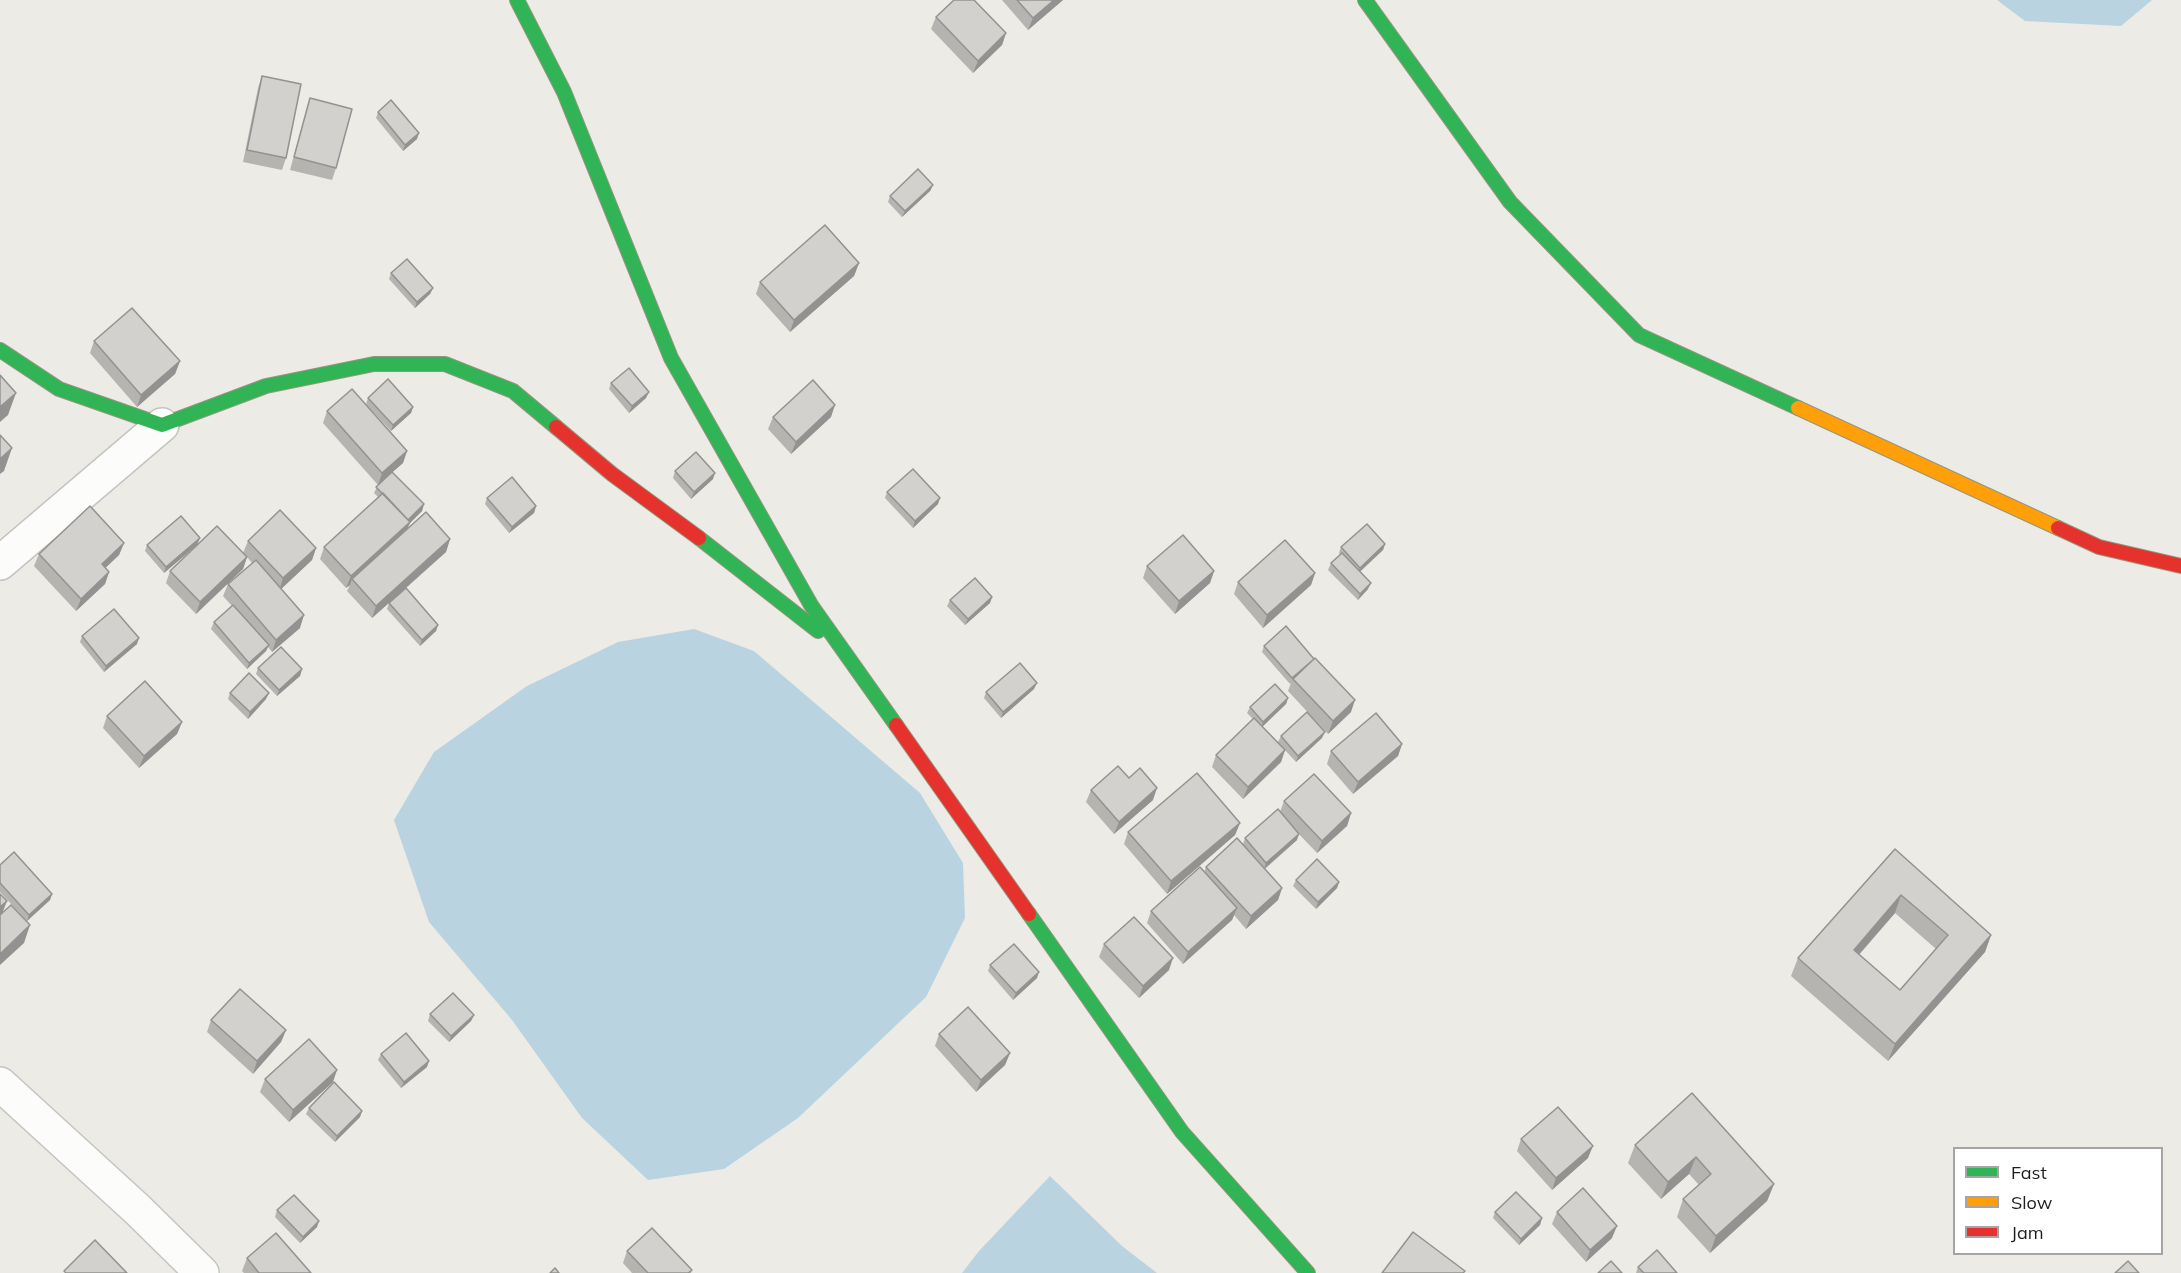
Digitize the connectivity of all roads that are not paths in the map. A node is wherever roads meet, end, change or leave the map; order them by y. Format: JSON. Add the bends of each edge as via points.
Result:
{"nodes":[{"id":1,"x":517,"y":0,"type":"edge"},
{"id":2,"x":1365,"y":0,"type":"edge"},
{"id":3,"x":0,"y":350,"type":"edge"},
{"id":4,"x":162,"y":424,"type":"junction"},
{"id":5,"x":0,"y":563,"type":"edge"},
{"id":6,"x":2181,"y":566,"type":"edge"},
{"id":7,"x":843,"y":651,"type":"junction"},
{"id":8,"x":0,"y":1084,"type":"edge"},
{"id":9,"x":202,"y":1273,"type":"edge"},
{"id":10,"x":1308,"y":1273,"type":"edge"}],
"edges":[{"from":1,"to":7,"type":"street","via":[[564,92],[671,358],[811,605]]},
{"from":2,"to":6,"type":"street","via":[[1510,202],[1639,335],[2098,547]]},
{"from":3,"to":4,"type":"street","via":[[58,389]]},
{"from":4,"to":5,"type":"street"},
{"from":4,"to":7,"type":"street","via":[[266,386],[374,363],[445,364],[513,391],[612,474]]},
{"from":7,"to":10,"type":"street","via":[[1182,1132]]},
{"from":8,"to":9,"type":"street"}]}
